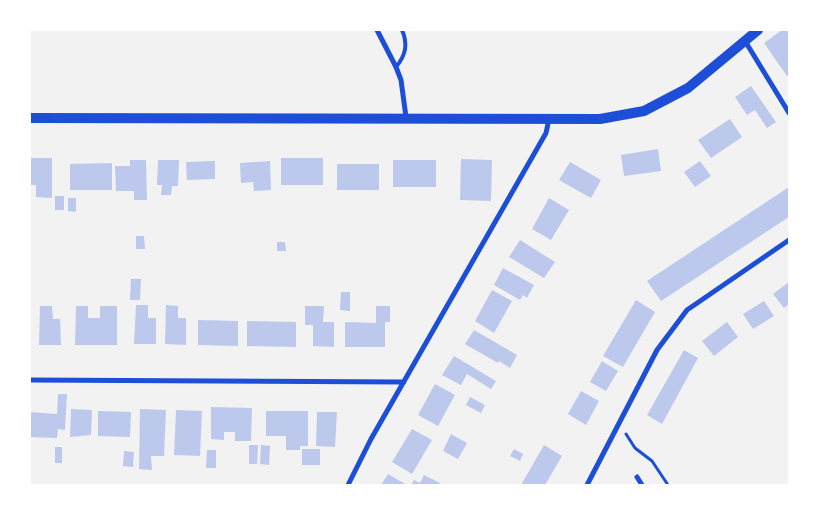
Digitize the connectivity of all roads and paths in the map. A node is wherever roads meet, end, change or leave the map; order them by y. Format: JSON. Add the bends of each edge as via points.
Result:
{"nodes":[{"id":1,"x":377,"y":30,"type":"edge"},
{"id":2,"x":402,"y":30,"type":"edge"},
{"id":3,"x":758,"y":30,"type":"edge"},
{"id":4,"x":745,"y":41,"type":"junction"},
{"id":5,"x":396,"y":67,"type":"junction"},
{"id":6,"x":789,"y":113,"type":"edge"},
{"id":7,"x":406,"y":117,"type":"junction"},
{"id":8,"x":30,"y":118,"type":"edge"},
{"id":9,"x":549,"y":119,"type":"junction"},
{"id":10,"x":789,"y":240,"type":"edge"},
{"id":11,"x":30,"y":380,"type":"edge"},
{"id":12,"x":404,"y":382,"type":"junction"},
{"id":13,"x":619,"y":424,"type":"junction"},
{"id":14,"x":637,"y":477,"type":"dead end"},
{"id":15,"x":348,"y":485,"type":"edge"},
{"id":16,"x":586,"y":485,"type":"edge"},
{"id":17,"x":642,"y":485,"type":"edge"},
{"id":18,"x":668,"y":485,"type":"edge"}],
"edges":[{"from":1,"to":5,"type":"street"},
{"from":2,"to":5,"type":"lane","via":[[407,45]]},
{"from":3,"to":4,"type":"main road"},
{"from":4,"to":6,"type":"street"},
{"from":4,"to":9,"type":"main road","via":[[688,88],[644,111],[600,119]]},
{"from":5,"to":7,"type":"street"},
{"from":7,"to":8,"type":"main road"},
{"from":7,"to":9,"type":"main road"},
{"from":9,"to":12,"type":"street","via":[[546,132]]},
{"from":10,"to":13,"type":"street","via":[[687,310],[657,350]]},
{"from":11,"to":12,"type":"street"},
{"from":12,"to":15,"type":"street"},
{"from":13,"to":16,"type":"street"},
{"from":13,"to":18,"type":"path","via":[[635,448],[652,461]]},
{"from":14,"to":17,"type":"street"}]}
